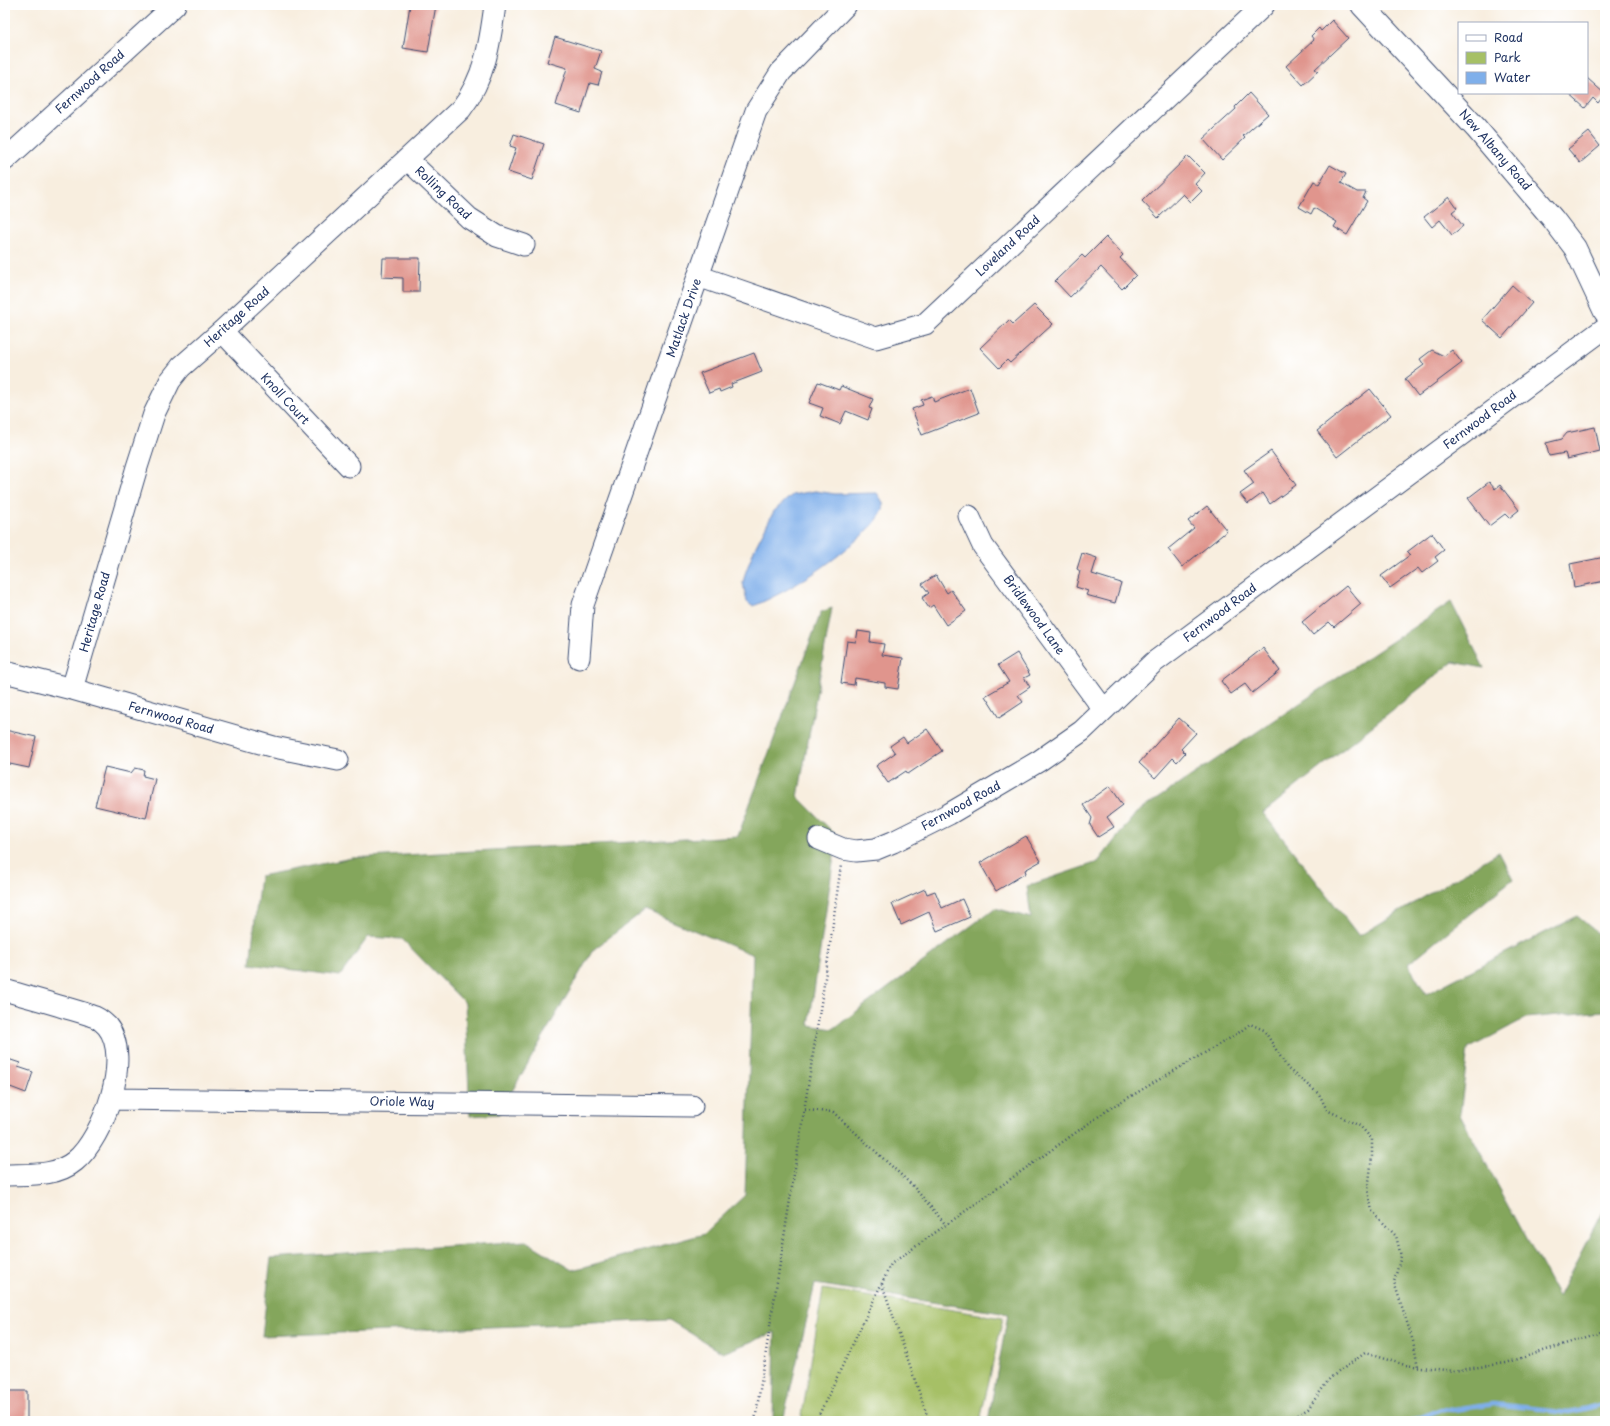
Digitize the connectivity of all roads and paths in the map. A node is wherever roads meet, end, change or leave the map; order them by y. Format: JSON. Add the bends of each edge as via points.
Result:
{"nodes":[{"id":1,"x":175,"y":5,"type":"edge"},
{"id":2,"x":495,"y":5,"type":"edge"},
{"id":3,"x":846,"y":5,"type":"edge"},
{"id":4,"x":1264,"y":5,"type":"edge"},
{"id":5,"x":1362,"y":5,"type":"edge"},
{"id":6,"x":407,"y":159,"type":"junction"},
{"id":7,"x":5,"y":160,"type":"edge"},
{"id":8,"x":524,"y":245,"type":"dead end"},
{"id":9,"x":698,"y":276,"type":"junction"},
{"id":10,"x":1605,"y":312,"type":"edge"},
{"id":11,"x":1605,"y":328,"type":"edge"},
{"id":12,"x":222,"y":331,"type":"junction"},
{"id":13,"x":349,"y":466,"type":"dead end"},
{"id":14,"x":969,"y":516,"type":"dead end"},
{"id":15,"x":579,"y":658,"type":"dead end"},
{"id":16,"x":5,"y":672,"type":"edge"},
{"id":17,"x":72,"y":689,"type":"junction"},
{"id":18,"x":1104,"y":710,"type":"junction"},
{"id":19,"x":338,"y":760,"type":"dead end"},
{"id":20,"x":819,"y":838,"type":"dead end"},
{"id":21,"x":843,"y":849,"type":"junction"},
{"id":22,"x":5,"y":990,"type":"edge"},
{"id":23,"x":111,"y":1099,"type":"junction"},
{"id":24,"x":692,"y":1106,"type":"dead end"},
{"id":25,"x":805,"y":1110,"type":"junction"},
{"id":26,"x":5,"y":1175,"type":"edge"},
{"id":27,"x":946,"y":1225,"type":"junction"},
{"id":28,"x":882,"y":1283,"type":"junction"},
{"id":29,"x":1605,"y":1330,"type":"edge"},
{"id":30,"x":1418,"y":1367,"type":"junction"},
{"id":31,"x":756,"y":1421,"type":"edge"},
{"id":32,"x":816,"y":1421,"type":"edge"},
{"id":33,"x":929,"y":1421,"type":"edge"},
{"id":34,"x":1287,"y":1421,"type":"edge"}],
"edges":[{"from":1,"to":7,"type":"street","name":"Fernwood Road"},
{"from":2,"to":6,"type":"street","name":"Heritage Road","via":[[485,66],[472,95],[461,109]]},
{"from":3,"to":9,"type":"street","name":"Matlack Drive","via":[[781,72],[756,112]]},
{"from":4,"to":9,"type":"street","name":"Loveland Road","via":[[925,324],[876,338]]},
{"from":5,"to":10,"type":"main road","name":"New Albany Road","via":[[1476,128],[1553,219],[1575,248]]},
{"from":6,"to":8,"type":"street","name":"Rolling Road","via":[[469,218],[497,236]]},
{"from":6,"to":12,"type":"street","name":"Heritage Road"},
{"from":9,"to":15,"type":"street","name":"Matlack Drive","via":[[583,605]]},
{"from":11,"to":18,"type":"street","name":"Fernwood Road","via":[[1153,663]]},
{"from":12,"to":13,"type":"street","name":"Knoll Court"},
{"from":12,"to":17,"type":"street","name":"Heritage Road","via":[[181,367],[170,381],[154,414]]},
{"from":14,"to":18,"type":"street","name":"Bridlewood Lane","via":[[983,546]]},
{"from":16,"to":17,"type":"street","name":"Fernwood Road"},
{"from":17,"to":19,"type":"street","name":"Fernwood Road","via":[[274,747]]},
{"from":18,"to":21,"type":"street","name":"Fernwood Road","via":[[1082,731],[1039,761],[949,814],[876,849]]},
{"from":20,"to":21,"type":"street","name":"Fernwood Road"},
{"from":21,"to":25,"type":"path"},
{"from":22,"to":23,"type":"street","via":[[94,1016],[107,1026],[114,1040],[117,1073]]},
{"from":23,"to":24,"type":"street","name":"Oriole Way"},
{"from":23,"to":26,"type":"street","via":[[89,1147],[74,1162],[56,1171]]},
{"from":25,"to":27,"type":"path","via":[[833,1112],[913,1186]]},
{"from":25,"to":31,"type":"path"},
{"from":27,"to":28,"type":"path","via":[[891,1264]]},
{"from":27,"to":30,"type":"path","via":[[1109,1109],[1250,1024],[1264,1030],[1288,1069],[1319,1094],[1327,1110],[1360,1126],[1372,1139],[1368,1191],[1372,1211],[1396,1236],[1401,1256],[1394,1282],[1413,1341]]},
{"from":28,"to":32,"type":"path"},
{"from":28,"to":33,"type":"path"},
{"from":29,"to":30,"type":"path","via":[[1506,1363],[1453,1371]]},
{"from":30,"to":34,"type":"path","via":[[1365,1353],[1330,1378],[1308,1409]]}]}
